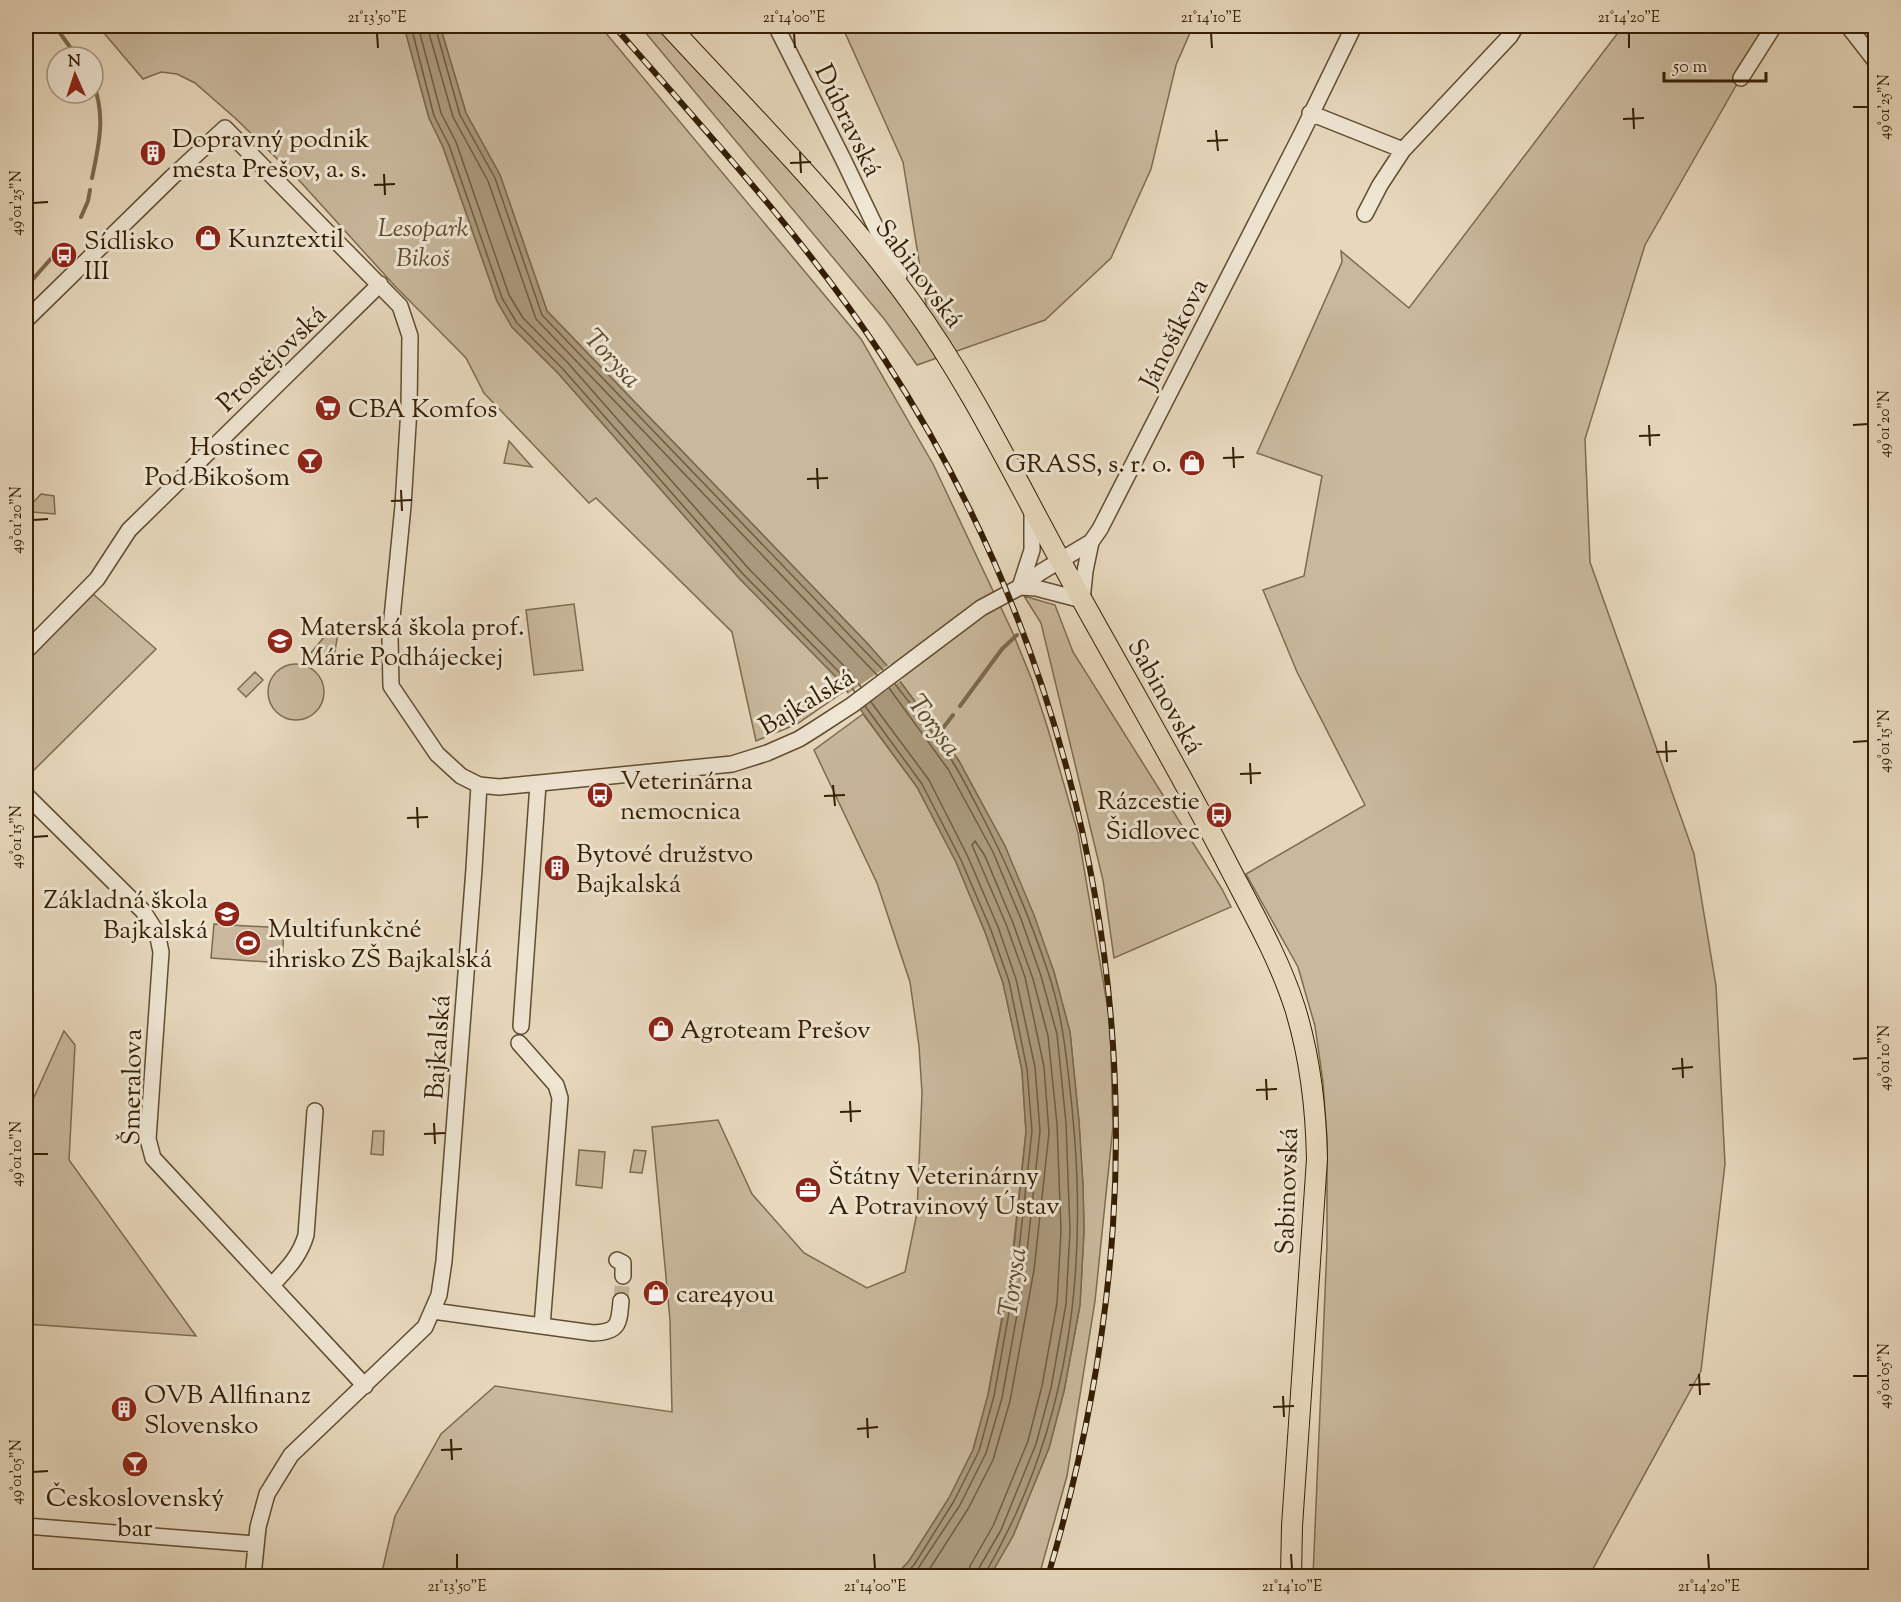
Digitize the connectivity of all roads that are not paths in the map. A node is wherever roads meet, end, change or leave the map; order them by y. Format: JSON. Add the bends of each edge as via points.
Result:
{"nodes":[{"id":1,"x":669,"y":26,"type":"edge"},
{"id":2,"x":776,"y":26,"type":"edge"},
{"id":3,"x":1354,"y":26,"type":"edge"},
{"id":4,"x":1516,"y":26,"type":"edge"},
{"id":5,"x":1774,"y":26,"type":"edge"},
{"id":6,"x":1848,"y":26,"type":"edge"},
{"id":7,"x":1875,"y":63,"type":"edge"},
{"id":8,"x":1741,"y":78,"type":"dead end"},
{"id":9,"x":1310,"y":112,"type":"junction"},
{"id":10,"x":1403,"y":150,"type":"junction"},
{"id":11,"x":1365,"y":214,"type":"dead end"},
{"id":12,"x":380,"y":284,"type":"junction"},
{"id":13,"x":910,"y":300,"type":"junction"},
{"id":14,"x":26,"y":320,"type":"edge"},
{"id":15,"x":1031,"y":504,"type":"junction"},
{"id":16,"x":1091,"y":542,"type":"junction"},
{"id":17,"x":1060,"y":561,"type":"junction"},
{"id":18,"x":1020,"y":587,"type":"junction"},
{"id":19,"x":1082,"y":600,"type":"junction"},
{"id":20,"x":26,"y":651,"type":"edge"},
{"id":21,"x":538,"y":784,"type":"junction"},
{"id":22,"x":479,"y":785,"type":"junction"},
{"id":23,"x":26,"y":795,"type":"edge"},
{"id":24,"x":521,"y":1026,"type":"dead end"},
{"id":25,"x":519,"y":1043,"type":"dead end"},
{"id":26,"x":315,"y":1112,"type":"dead end"},
{"id":27,"x":617,"y":1260,"type":"dead end"},
{"id":28,"x":623,"y":1276,"type":"tunnel mouth"},
{"id":29,"x":272,"y":1285,"type":"junction"},
{"id":30,"x":621,"y":1301,"type":"tunnel mouth"},
{"id":31,"x":433,"y":1311,"type":"junction"},
{"id":32,"x":542,"y":1326,"type":"junction"},
{"id":33,"x":365,"y":1386,"type":"junction"},
{"id":34,"x":26,"y":1526,"type":"edge"},
{"id":35,"x":255,"y":1544,"type":"junction"},
{"id":36,"x":253,"y":1576,"type":"edge"},
{"id":37,"x":1291,"y":1576,"type":"edge"}],
"edges":[{"from":1,"to":13,"type":"main road","name":"Sabinovská","via":[[835,205]]},
{"from":2,"to":13,"type":"street","name":"Dúbravská"},
{"from":3,"to":9,"type":"street","name":"Jánošíkova"},
{"from":4,"to":10,"type":"street"},
{"from":5,"to":8,"type":"street"},
{"from":6,"to":7,"type":"street"},
{"from":9,"to":10,"type":"street"},
{"from":9,"to":16,"type":"street","name":"Jánošíkova"},
{"from":10,"to":11,"type":"street"},
{"from":12,"to":14,"type":"street","name":"Bajkalská","via":[[225,128]]},
{"from":12,"to":20,"type":"street","name":"Prostějovská","via":[[129,530],[97,579]]},
{"from":12,"to":22,"type":"street","name":"Bajkalská","via":[[400,306],[410,336],[403,506],[390,638],[391,686],[437,754],[461,776]]},
{"from":13,"to":15,"type":"main road","name":"Sabinovská","via":[[963,382]]},
{"from":15,"to":17,"type":"main road","name":"Sabinovská"},
{"from":15,"to":18,"type":"street","via":[[1032,550]]},
{"from":16,"to":17,"type":"street","name":"Jánošíkova"},
{"from":16,"to":19,"type":"street"},
{"from":17,"to":18,"type":"street","name":"Bajkalská"},
{"from":17,"to":19,"type":"main road","name":"Sabinovská"},
{"from":18,"to":19,"type":"street"},
{"from":18,"to":21,"type":"street","name":"Bajkalská","via":[[981,608],[852,705],[799,739],[767,753],[732,764]]},
{"from":19,"to":37,"type":"main road","name":"Sabinovská","via":[[1257,922],[1286,982],[1307,1052],[1315,1107],[1317,1174]]},
{"from":21,"to":22,"type":"street","name":"Bajkalská"},
{"from":21,"to":24,"type":"street"},
{"from":22,"to":31,"type":"street","name":"Bajkalská","via":[[444,1261]]},
{"from":23,"to":29,"type":"street","name":"Šmeralova","via":[[143,911],[157,933],[161,952],[148,1139],[153,1158]]},
{"from":25,"to":32,"type":"street","via":[[555,1085],[560,1098]]},
{"from":26,"to":29,"type":"street","via":[[306,1235],[294,1262]]},
{"from":27,"to":28,"type":"street","via":[[623,1263]]},
{"from":29,"to":33,"type":"street","name":"Šmeralova"},
{"from":30,"to":32,"type":"street","via":[[619,1321],[607,1332]]},
{"from":31,"to":32,"type":"street"},
{"from":31,"to":33,"type":"street","name":"Bajkalská","via":[[425,1328]]},
{"from":33,"to":35,"type":"street","name":"Bajkalská","via":[[291,1455],[267,1494]]},
{"from":34,"to":35,"type":"street"},
{"from":35,"to":36,"type":"street","name":"Bajkalská"}]}
